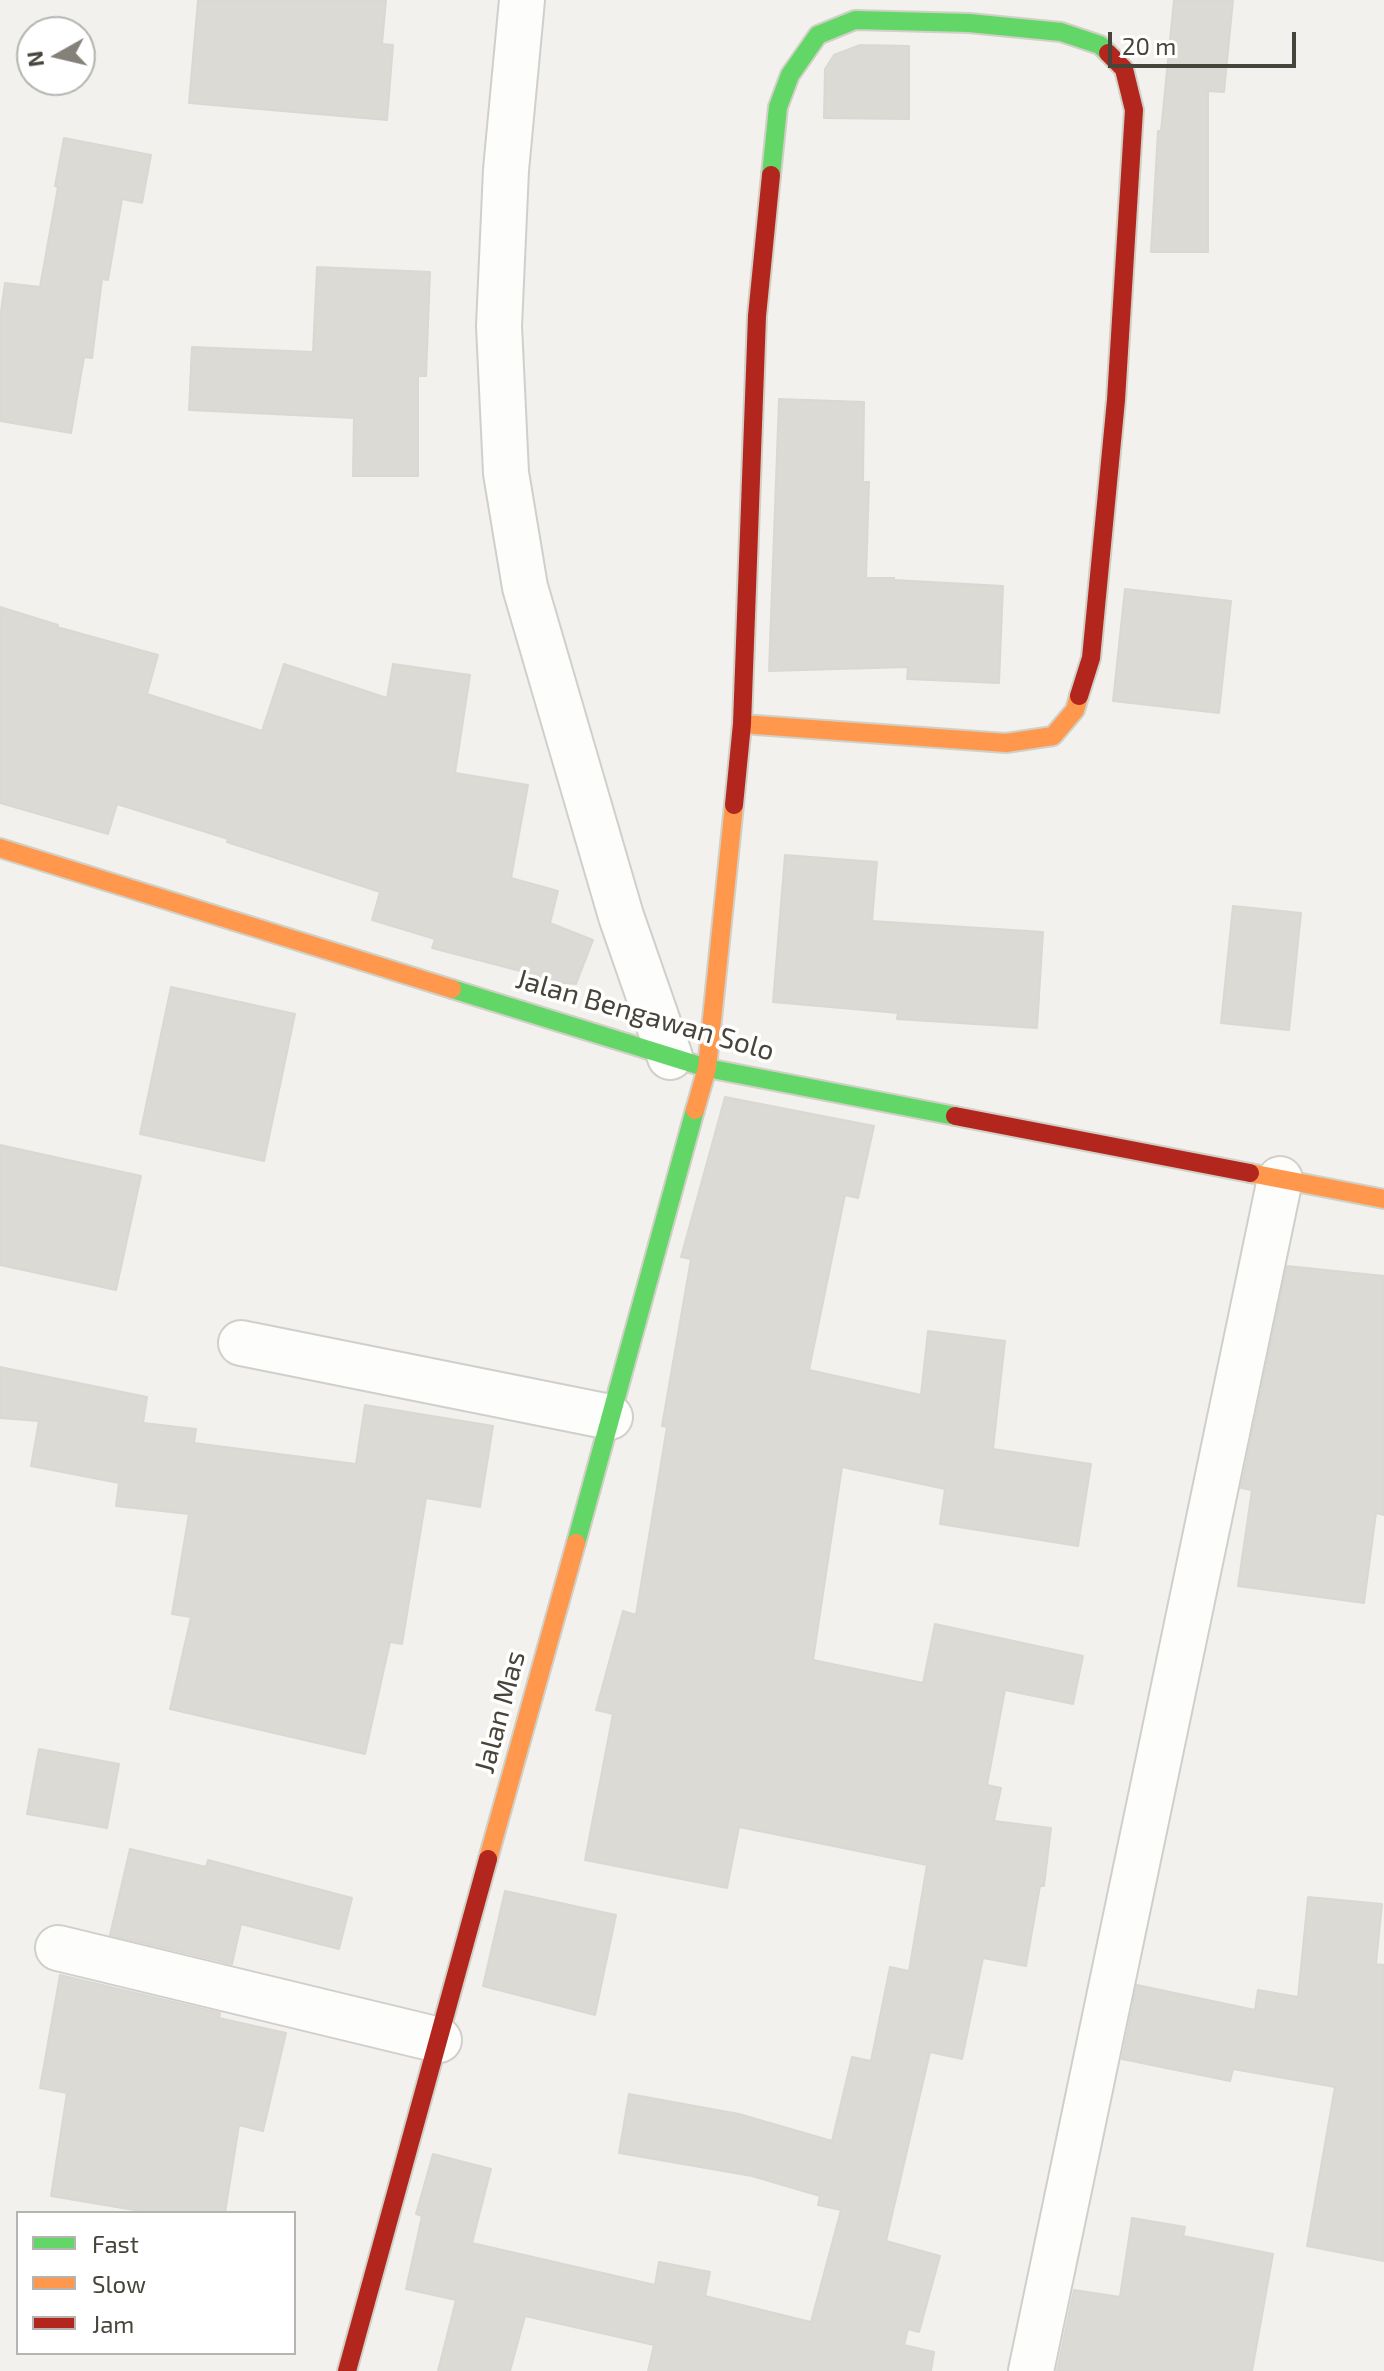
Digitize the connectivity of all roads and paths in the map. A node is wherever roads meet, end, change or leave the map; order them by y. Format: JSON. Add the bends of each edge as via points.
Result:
{"nodes":[{"id":1,"x":522,"y":0,"type":"edge"},
{"id":2,"x":742,"y":724,"type":"junction"},
{"id":3,"x":0,"y":848,"type":"edge"},
{"id":4,"x":689,"y":1063,"type":"junction"},
{"id":5,"x":1280,"y":1179,"type":"junction"},
{"id":6,"x":1384,"y":1199,"type":"edge"},
{"id":7,"x":241,"y":1343,"type":"dead end"},
{"id":8,"x":610,"y":1417,"type":"junction"},
{"id":9,"x":58,"y":1948,"type":"dead end"},
{"id":10,"x":439,"y":2040,"type":"junction"},
{"id":11,"x":347,"y":2371,"type":"edge"},
{"id":12,"x":1031,"y":2371,"type":"edge"}],
"edges":[{"from":1,"to":4,"type":"street","via":[[499,326],[506,473],[525,587],[621,916]]},
{"from":2,"to":2,"type":"street","name":"Jalan Mas","via":[[1006,743],[1053,736],[1075,710],[1091,658],[1116,400],[1134,110],[1124,69],[1100,45],[1061,32],[855,20],[818,35],[790,75],[778,107],[757,316]]},
{"from":2,"to":4,"type":"street","name":"Jalan Mas","via":[[724,915]]},
{"from":3,"to":4,"type":"street","name":"Jalan Bengawan Solo"},
{"from":4,"to":5,"type":"street","name":"Jalan Bengawan Solo"},
{"from":4,"to":8,"type":"street","name":"Jalan Mas"},
{"from":5,"to":6,"type":"street","name":"Jalan Bengawan Solo"},
{"from":5,"to":12,"type":"street"},
{"from":7,"to":8,"type":"street"},
{"from":8,"to":10,"type":"street","name":"Jalan Mas"},
{"from":9,"to":10,"type":"street"},
{"from":10,"to":11,"type":"street","name":"Jalan Mas"}]}
